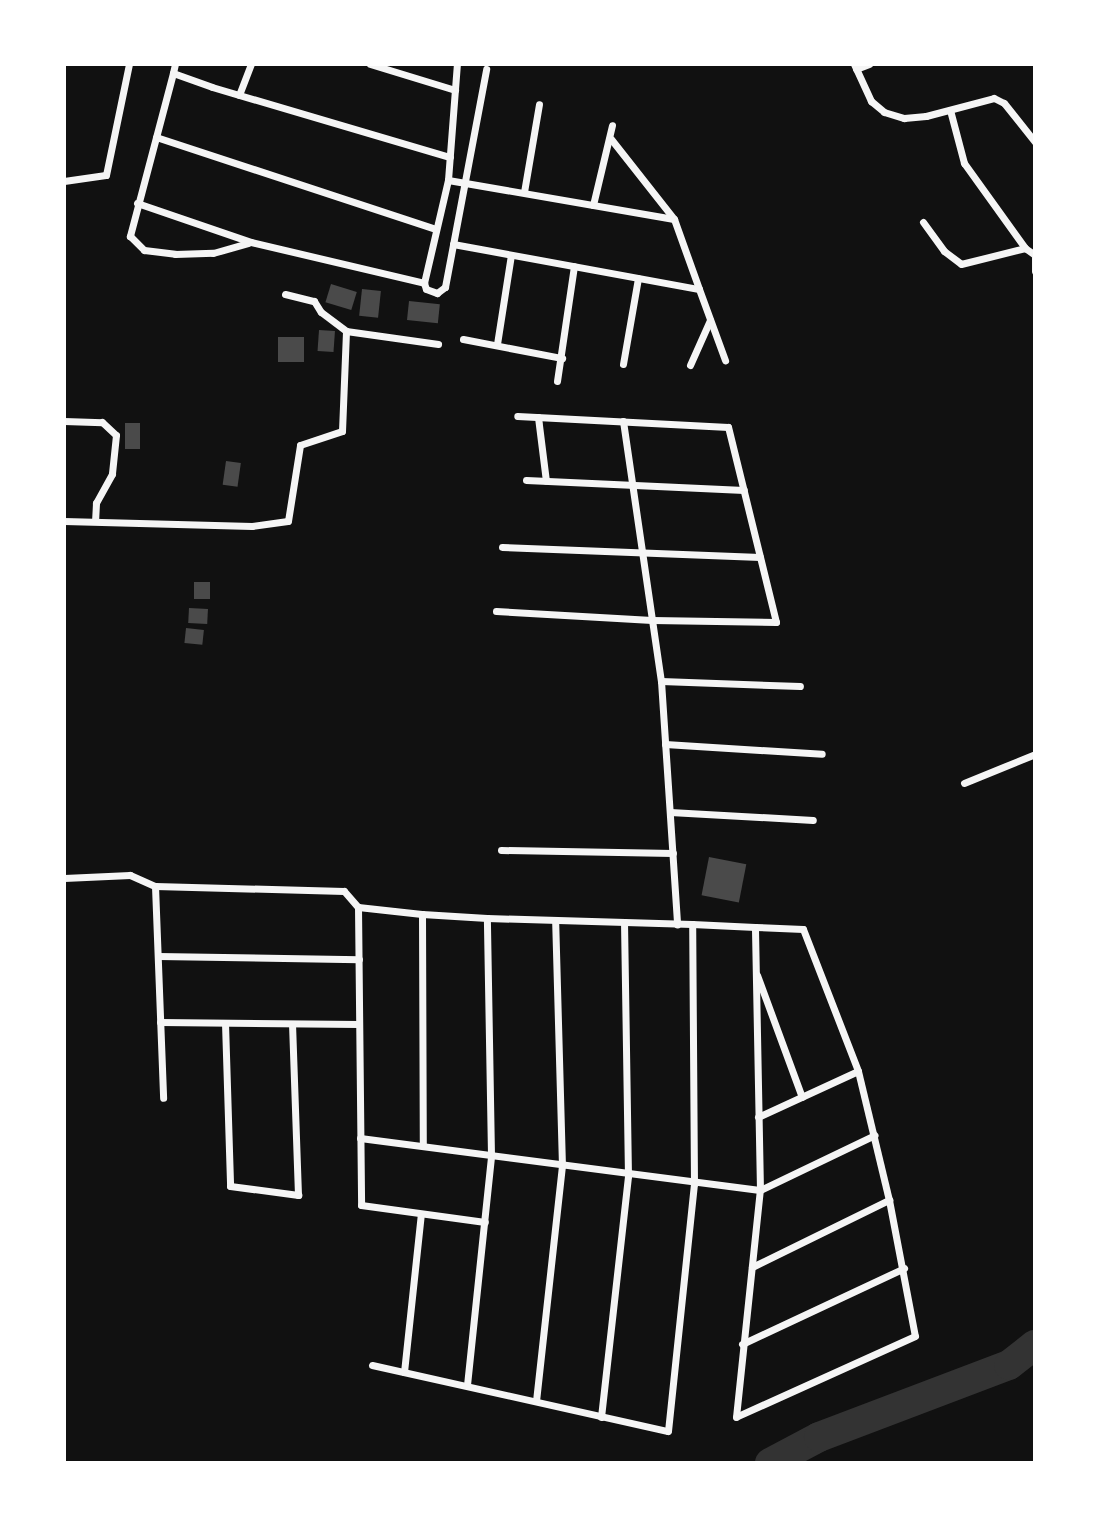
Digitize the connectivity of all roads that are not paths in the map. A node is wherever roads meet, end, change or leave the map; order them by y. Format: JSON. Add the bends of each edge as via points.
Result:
{"nodes":[{"id":1,"x":129,"y":64,"type":"edge"},
{"id":2,"x":251,"y":64,"type":"edge"},
{"id":3,"x":370,"y":64,"type":"edge"},
{"id":4,"x":457,"y":64,"type":"edge"},
{"id":5,"x":869,"y":64,"type":"edge"},
{"id":6,"x":855,"y":66,"type":"edge"},
{"id":7,"x":174,"y":69,"type":"edge"},
{"id":8,"x":486,"y":69,"type":"dead end"},
{"id":9,"x":455,"y":90,"type":"junction"},
{"id":10,"x":239,"y":95,"type":"junction"},
{"id":11,"x":539,"y":104,"type":"dead end"},
{"id":12,"x":950,"y":110,"type":"junction"},
{"id":13,"x":612,"y":125,"type":"dead end"},
{"id":14,"x":156,"y":137,"type":"junction"},
{"id":15,"x":611,"y":139,"type":"junction"},
{"id":16,"x":1035,"y":142,"type":"edge"},
{"id":17,"x":450,"y":157,"type":"junction"},
{"id":18,"x":448,"y":180,"type":"junction"},
{"id":19,"x":64,"y":181,"type":"edge"},
{"id":20,"x":464,"y":185,"type":"junction"},
{"id":21,"x":524,"y":192,"type":"junction"},
{"id":22,"x":137,"y":203,"type":"junction"},
{"id":23,"x":593,"y":205,"type":"junction"},
{"id":24,"x":674,"y":219,"type":"junction"},
{"id":25,"x":923,"y":222,"type":"dead end"},
{"id":26,"x":435,"y":229,"type":"junction"},
{"id":27,"x":251,"y":242,"type":"junction"},
{"id":28,"x":453,"y":244,"type":"junction"},
{"id":29,"x":1025,"y":248,"type":"junction"},
{"id":30,"x":511,"y":255,"type":"junction"},
{"id":31,"x":1035,"y":255,"type":"edge"},
{"id":32,"x":574,"y":266,"type":"junction"},
{"id":33,"x":1035,"y":271,"type":"edge"},
{"id":34,"x":638,"y":278,"type":"junction"},
{"id":35,"x":424,"y":283,"type":"junction"},
{"id":36,"x":699,"y":289,"type":"junction"},
{"id":37,"x":285,"y":294,"type":"dead end"},
{"id":38,"x":710,"y":320,"type":"junction"},
{"id":39,"x":346,"y":331,"type":"junction"},
{"id":40,"x":463,"y":339,"type":"dead end"},
{"id":41,"x":438,"y":344,"type":"dead end"},
{"id":42,"x":497,"y":344,"type":"junction"},
{"id":43,"x":562,"y":358,"type":"junction"},
{"id":44,"x":725,"y":360,"type":"dead end"},
{"id":45,"x":623,"y":364,"type":"dead end"},
{"id":46,"x":690,"y":365,"type":"dead end"},
{"id":47,"x":557,"y":381,"type":"dead end"},
{"id":48,"x":517,"y":416,"type":"dead end"},
{"id":49,"x":538,"y":417,"type":"junction"},
{"id":50,"x":64,"y":421,"type":"edge"},
{"id":51,"x":623,"y":421,"type":"junction"},
{"id":52,"x":526,"y":480,"type":"dead end"},
{"id":53,"x":546,"y":481,"type":"junction"},
{"id":54,"x":632,"y":485,"type":"junction"},
{"id":55,"x":744,"y":490,"type":"junction"},
{"id":56,"x":64,"y":521,"type":"edge"},
{"id":57,"x":95,"y":521,"type":"junction"},
{"id":58,"x":502,"y":547,"type":"dead end"},
{"id":59,"x":642,"y":552,"type":"junction"},
{"id":60,"x":760,"y":557,"type":"junction"},
{"id":61,"x":496,"y":611,"type":"dead end"},
{"id":62,"x":652,"y":620,"type":"junction"},
{"id":63,"x":661,"y":681,"type":"junction"},
{"id":64,"x":800,"y":686,"type":"dead end"},
{"id":65,"x":665,"y":744,"type":"junction"},
{"id":66,"x":822,"y":754,"type":"dead end"},
{"id":67,"x":1035,"y":754,"type":"edge"},
{"id":68,"x":964,"y":783,"type":"dead end"},
{"id":69,"x":670,"y":812,"type":"junction"},
{"id":70,"x":813,"y":820,"type":"dead end"},
{"id":71,"x":501,"y":850,"type":"dead end"},
{"id":72,"x":673,"y":853,"type":"junction"},
{"id":73,"x":64,"y":878,"type":"edge"},
{"id":74,"x":155,"y":886,"type":"junction"},
{"id":75,"x":358,"y":907,"type":"junction"},
{"id":76,"x":422,"y":914,"type":"junction"},
{"id":77,"x":487,"y":918,"type":"junction"},
{"id":78,"x":555,"y":920,"type":"junction"},
{"id":79,"x":624,"y":922,"type":"junction"},
{"id":80,"x":677,"y":924,"type":"junction"},
{"id":81,"x":692,"y":924,"type":"junction"},
{"id":82,"x":755,"y":927,"type":"junction"},
{"id":83,"x":158,"y":956,"type":"junction"},
{"id":84,"x":359,"y":959,"type":"junction"},
{"id":85,"x":755,"y":970,"type":"junction"},
{"id":86,"x":160,"y":1022,"type":"junction"},
{"id":87,"x":225,"y":1023,"type":"junction"},
{"id":88,"x":292,"y":1024,"type":"junction"},
{"id":89,"x":359,"y":1024,"type":"junction"},
{"id":90,"x":858,"y":1071,"type":"junction"},
{"id":91,"x":802,"y":1097,"type":"junction"},
{"id":92,"x":163,"y":1098,"type":"dead end"},
{"id":93,"x":758,"y":1117,"type":"junction"},
{"id":94,"x":875,"y":1135,"type":"junction"},
{"id":95,"x":360,"y":1138,"type":"junction"},
{"id":96,"x":423,"y":1145,"type":"junction"},
{"id":97,"x":491,"y":1155,"type":"junction"},
{"id":98,"x":562,"y":1166,"type":"junction"},
{"id":99,"x":628,"y":1176,"type":"junction"},
{"id":100,"x":694,"y":1184,"type":"junction"},
{"id":101,"x":760,"y":1190,"type":"junction"},
{"id":102,"x":889,"y":1200,"type":"junction"},
{"id":103,"x":421,"y":1214,"type":"junction"},
{"id":104,"x":485,"y":1222,"type":"junction"},
{"id":105,"x":752,"y":1267,"type":"junction"},
{"id":106,"x":904,"y":1268,"type":"junction"},
{"id":107,"x":742,"y":1344,"type":"junction"},
{"id":108,"x":372,"y":1365,"type":"dead end"},
{"id":109,"x":404,"y":1372,"type":"junction"},
{"id":110,"x":467,"y":1385,"type":"junction"},
{"id":111,"x":536,"y":1401,"type":"junction"},
{"id":112,"x":601,"y":1417,"type":"junction"}],
"edges":[{"from":1,"to":19,"type":"street","via":[[106,175]]},
{"from":2,"to":10,"type":"street"},
{"from":3,"to":9,"type":"street"},
{"from":4,"to":9,"type":"street"},
{"from":5,"to":6,"type":"street"},
{"from":6,"to":12,"type":"street","via":[[871,101],[884,112],[904,118]]},
{"from":7,"to":10,"type":"street"},
{"from":7,"to":14,"type":"street"},
{"from":8,"to":20,"type":"street"},
{"from":9,"to":17,"type":"street"},
{"from":10,"to":17,"type":"street"},
{"from":11,"to":21,"type":"street"},
{"from":12,"to":16,"type":"street","via":[[999,99]]},
{"from":12,"to":29,"type":"street","via":[[964,163]]},
{"from":13,"to":15,"type":"street"},
{"from":14,"to":22,"type":"street"},
{"from":14,"to":26,"type":"street"},
{"from":15,"to":23,"type":"street"},
{"from":15,"to":24,"type":"street"},
{"from":17,"to":18,"type":"street"},
{"from":18,"to":20,"type":"street"},
{"from":18,"to":26,"type":"street"},
{"from":20,"to":21,"type":"street"},
{"from":20,"to":28,"type":"street"},
{"from":21,"to":23,"type":"street"},
{"from":22,"to":27,"type":"street"},
{"from":22,"to":27,"type":"street","via":[[130,235],[144,250],[213,253]]},
{"from":23,"to":24,"type":"street"},
{"from":24,"to":36,"type":"street"},
{"from":25,"to":29,"type":"street","via":[[961,264]]},
{"from":26,"to":35,"type":"street"},
{"from":27,"to":35,"type":"street"},
{"from":28,"to":30,"type":"street"},
{"from":28,"to":35,"type":"street","via":[[445,287],[437,293]]},
{"from":29,"to":31,"type":"street"},
{"from":30,"to":32,"type":"street"},
{"from":30,"to":42,"type":"street"},
{"from":31,"to":33,"type":"street"},
{"from":32,"to":34,"type":"street"},
{"from":32,"to":43,"type":"street"},
{"from":34,"to":36,"type":"street"},
{"from":34,"to":45,"type":"street"},
{"from":36,"to":38,"type":"street"},
{"from":37,"to":39,"type":"street","via":[[314,301]]},
{"from":38,"to":44,"type":"street"},
{"from":38,"to":46,"type":"street"},
{"from":39,"to":41,"type":"street"},
{"from":39,"to":57,"type":"street","via":[[342,431],[300,445],[288,521],[252,526]]},
{"from":40,"to":42,"type":"street"},
{"from":42,"to":43,"type":"street"},
{"from":43,"to":47,"type":"street"},
{"from":48,"to":49,"type":"street"},
{"from":49,"to":51,"type":"street"},
{"from":49,"to":53,"type":"street"},
{"from":50,"to":57,"type":"street","via":[[102,422],[116,435],[112,474],[96,503]]},
{"from":51,"to":54,"type":"street"},
{"from":51,"to":55,"type":"street","via":[[728,427]]},
{"from":52,"to":53,"type":"street"},
{"from":53,"to":54,"type":"street"},
{"from":54,"to":55,"type":"street"},
{"from":54,"to":59,"type":"street"},
{"from":55,"to":60,"type":"street"},
{"from":56,"to":57,"type":"street"},
{"from":58,"to":59,"type":"street"},
{"from":59,"to":60,"type":"street"},
{"from":59,"to":62,"type":"street"},
{"from":60,"to":62,"type":"street","via":[[776,622]]},
{"from":61,"to":62,"type":"street"},
{"from":62,"to":63,"type":"street"},
{"from":63,"to":64,"type":"street"},
{"from":63,"to":65,"type":"street"},
{"from":65,"to":66,"type":"street"},
{"from":65,"to":69,"type":"street"},
{"from":67,"to":68,"type":"street"},
{"from":69,"to":70,"type":"street"},
{"from":69,"to":72,"type":"street"},
{"from":71,"to":72,"type":"street"},
{"from":72,"to":80,"type":"street"},
{"from":73,"to":74,"type":"street","via":[[130,875]]},
{"from":74,"to":75,"type":"street","via":[[344,891]]},
{"from":74,"to":83,"type":"street"},
{"from":75,"to":76,"type":"street"},
{"from":75,"to":84,"type":"street"},
{"from":76,"to":77,"type":"street"},
{"from":76,"to":96,"type":"street"},
{"from":77,"to":78,"type":"street"},
{"from":77,"to":97,"type":"street"},
{"from":78,"to":79,"type":"street"},
{"from":78,"to":98,"type":"street"},
{"from":79,"to":80,"type":"street"},
{"from":79,"to":99,"type":"street"},
{"from":80,"to":81,"type":"street"},
{"from":81,"to":82,"type":"street"},
{"from":81,"to":100,"type":"street"},
{"from":82,"to":85,"type":"street"},
{"from":82,"to":90,"type":"street","via":[[803,929]]},
{"from":83,"to":84,"type":"street"},
{"from":83,"to":86,"type":"street"},
{"from":84,"to":89,"type":"street"},
{"from":85,"to":91,"type":"street"},
{"from":85,"to":93,"type":"street"},
{"from":86,"to":87,"type":"street"},
{"from":86,"to":92,"type":"street"},
{"from":87,"to":88,"type":"street"},
{"from":87,"to":88,"type":"street","via":[[230,1186],[298,1195]]},
{"from":88,"to":89,"type":"street"},
{"from":89,"to":95,"type":"street"},
{"from":90,"to":91,"type":"street"},
{"from":90,"to":94,"type":"street"},
{"from":91,"to":93,"type":"street"},
{"from":93,"to":101,"type":"street"},
{"from":94,"to":101,"type":"street"},
{"from":94,"to":102,"type":"street"},
{"from":95,"to":96,"type":"street"},
{"from":95,"to":103,"type":"street","via":[[361,1205]]},
{"from":96,"to":97,"type":"street"},
{"from":97,"to":98,"type":"street"},
{"from":97,"to":104,"type":"street"},
{"from":98,"to":99,"type":"street"},
{"from":98,"to":111,"type":"street"},
{"from":99,"to":100,"type":"street"},
{"from":99,"to":112,"type":"street"},
{"from":100,"to":101,"type":"street"},
{"from":100,"to":112,"type":"street","via":[[668,1431]]},
{"from":101,"to":105,"type":"street"},
{"from":102,"to":105,"type":"street"},
{"from":102,"to":106,"type":"street"},
{"from":103,"to":104,"type":"street"},
{"from":103,"to":109,"type":"street"},
{"from":104,"to":110,"type":"street"},
{"from":105,"to":107,"type":"street"},
{"from":106,"to":107,"type":"street"},
{"from":106,"to":107,"type":"street","via":[[915,1336],[736,1417]]},
{"from":108,"to":109,"type":"street"},
{"from":109,"to":110,"type":"street"},
{"from":110,"to":111,"type":"street"},
{"from":111,"to":112,"type":"street"}]}
